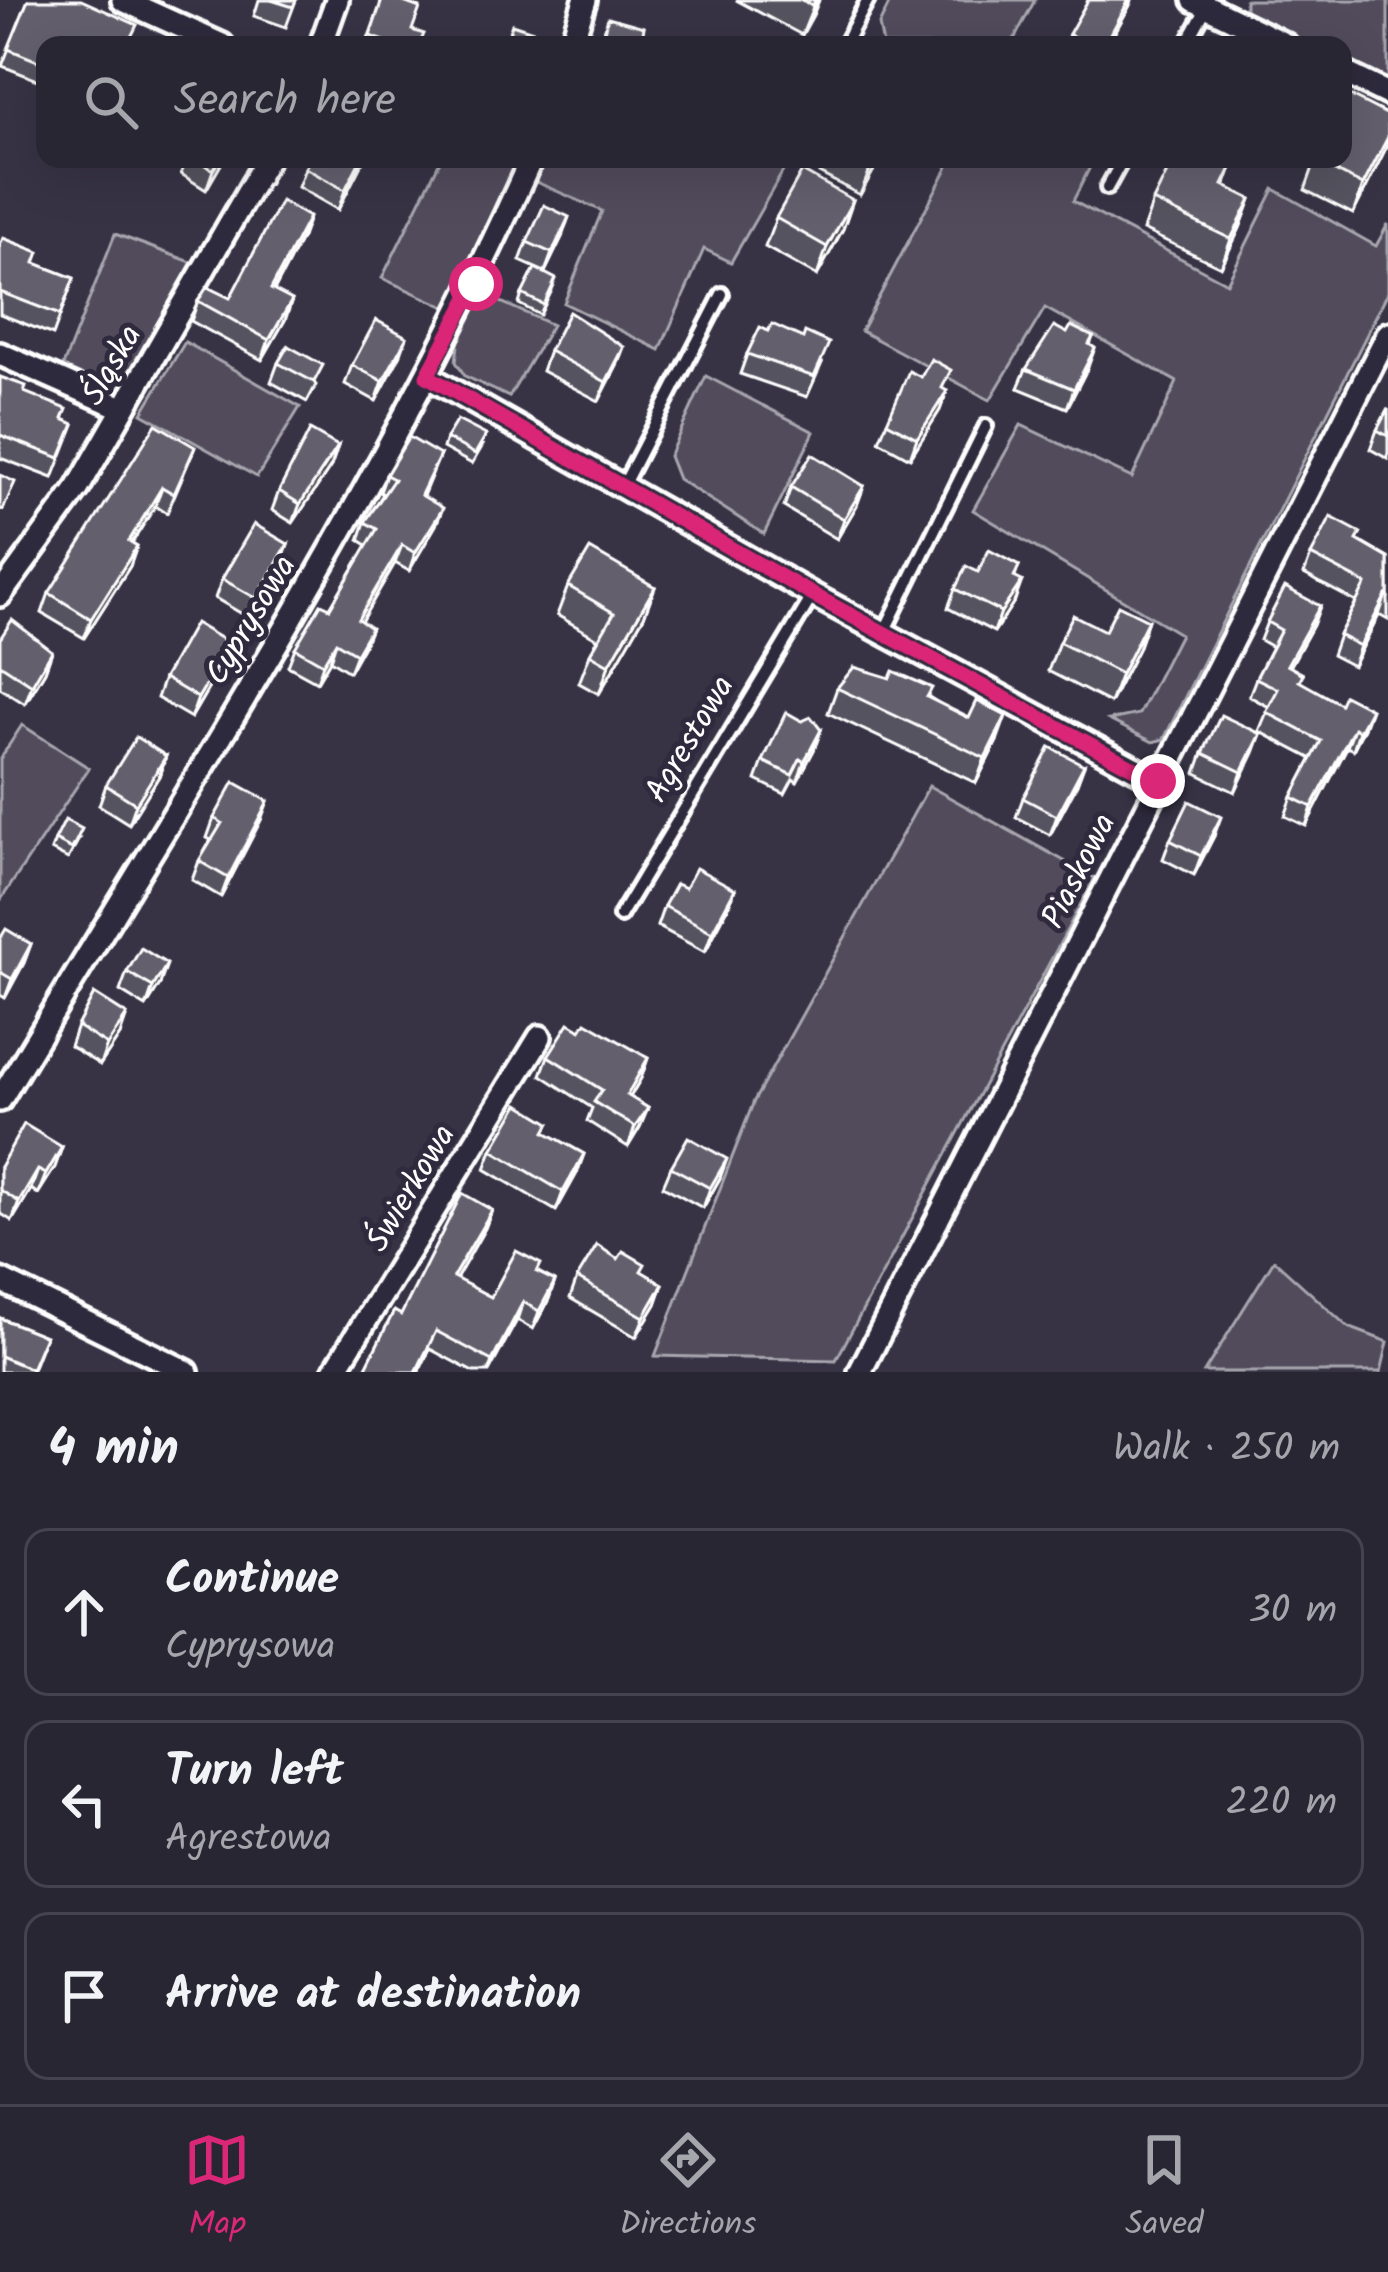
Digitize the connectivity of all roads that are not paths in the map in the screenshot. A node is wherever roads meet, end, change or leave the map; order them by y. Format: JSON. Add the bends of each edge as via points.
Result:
{"nodes":[{"id":1,"x":123,"y":0,"type":"edge"},
{"id":2,"x":337,"y":0,"type":"edge"},
{"id":3,"x":585,"y":0,"type":"edge"},
{"id":4,"x":868,"y":0,"type":"edge"},
{"id":5,"x":1204,"y":2,"type":"edge"},
{"id":6,"x":203,"y":36,"type":"edge"},
{"id":7,"x":324,"y":36,"type":"edge"},
{"id":8,"x":574,"y":36,"type":"edge"},
{"id":9,"x":849,"y":36,"type":"edge"},
{"id":10,"x":1190,"y":36,"type":"edge"},
{"id":11,"x":1269,"y":36,"type":"edge"},
{"id":12,"x":1352,"y":76,"type":"edge"},
{"id":13,"x":1388,"y":94,"type":"edge"},
{"id":14,"x":262,"y":168,"type":"edge"},
{"id":15,"x":527,"y":168,"type":"edge"},
{"id":16,"x":1118,"y":168,"type":"edge"},
{"id":17,"x":1107,"y":188,"type":"dead end"},
{"id":18,"x":722,"y":294,"type":"dead end"},
{"id":19,"x":1388,"y":334,"type":"edge"},
{"id":20,"x":0,"y":354,"type":"edge"},
{"id":21,"x":427,"y":376,"type":"junction"},
{"id":22,"x":122,"y":408,"type":"junction"},
{"id":23,"x":986,"y":426,"type":"dead end"},
{"id":24,"x":623,"y":486,"type":"junction"},
{"id":25,"x":0,"y":595,"type":"edge"},
{"id":26,"x":813,"y":595,"type":"junction"},
{"id":27,"x":883,"y":634,"type":"junction"},
{"id":28,"x":1158,"y":781,"type":"junction"},
{"id":29,"x":620,"y":916,"type":"dead end"},
{"id":30,"x":539,"y":1037,"type":"dead end"},
{"id":31,"x":0,"y":1100,"type":"edge"},
{"id":32,"x":0,"y":1280,"type":"edge"},
{"id":33,"x":187,"y":1372,"type":"edge"},
{"id":34,"x":334,"y":1372,"type":"edge"},
{"id":35,"x":860,"y":1372,"type":"edge"}],
"edges":[{"from":1,"to":6,"type":"street"},
{"from":2,"to":7,"type":"street"},
{"from":3,"to":8,"type":"street"},
{"from":4,"to":9,"type":"lane"},
{"from":5,"to":10,"type":"lane"},
{"from":5,"to":11,"type":"street"},
{"from":12,"to":13,"type":"street"},
{"from":14,"to":22,"type":"street","name":"Śląska"},
{"from":15,"to":21,"type":"street","name":"Cyprysowa"},
{"from":16,"to":17,"type":"lane"},
{"from":18,"to":24,"type":"lane"},
{"from":19,"to":28,"type":"street","name":"Piaskowa"},
{"from":20,"to":22,"type":"street"},
{"from":21,"to":24,"type":"street"},
{"from":21,"to":31,"type":"street","name":"Cyprysowa"},
{"from":22,"to":25,"type":"street","name":"Śląska","via":[[57,523]]},
{"from":23,"to":27,"type":"lane"},
{"from":24,"to":26,"type":"street"},
{"from":26,"to":27,"type":"street"},
{"from":26,"to":29,"type":"lane","name":"Agrestowa"},
{"from":27,"to":28,"type":"street"},
{"from":28,"to":35,"type":"street","name":"Piaskowa"},
{"from":30,"to":34,"type":"street","name":"Świerkowa"},
{"from":32,"to":33,"type":"street"}]}
